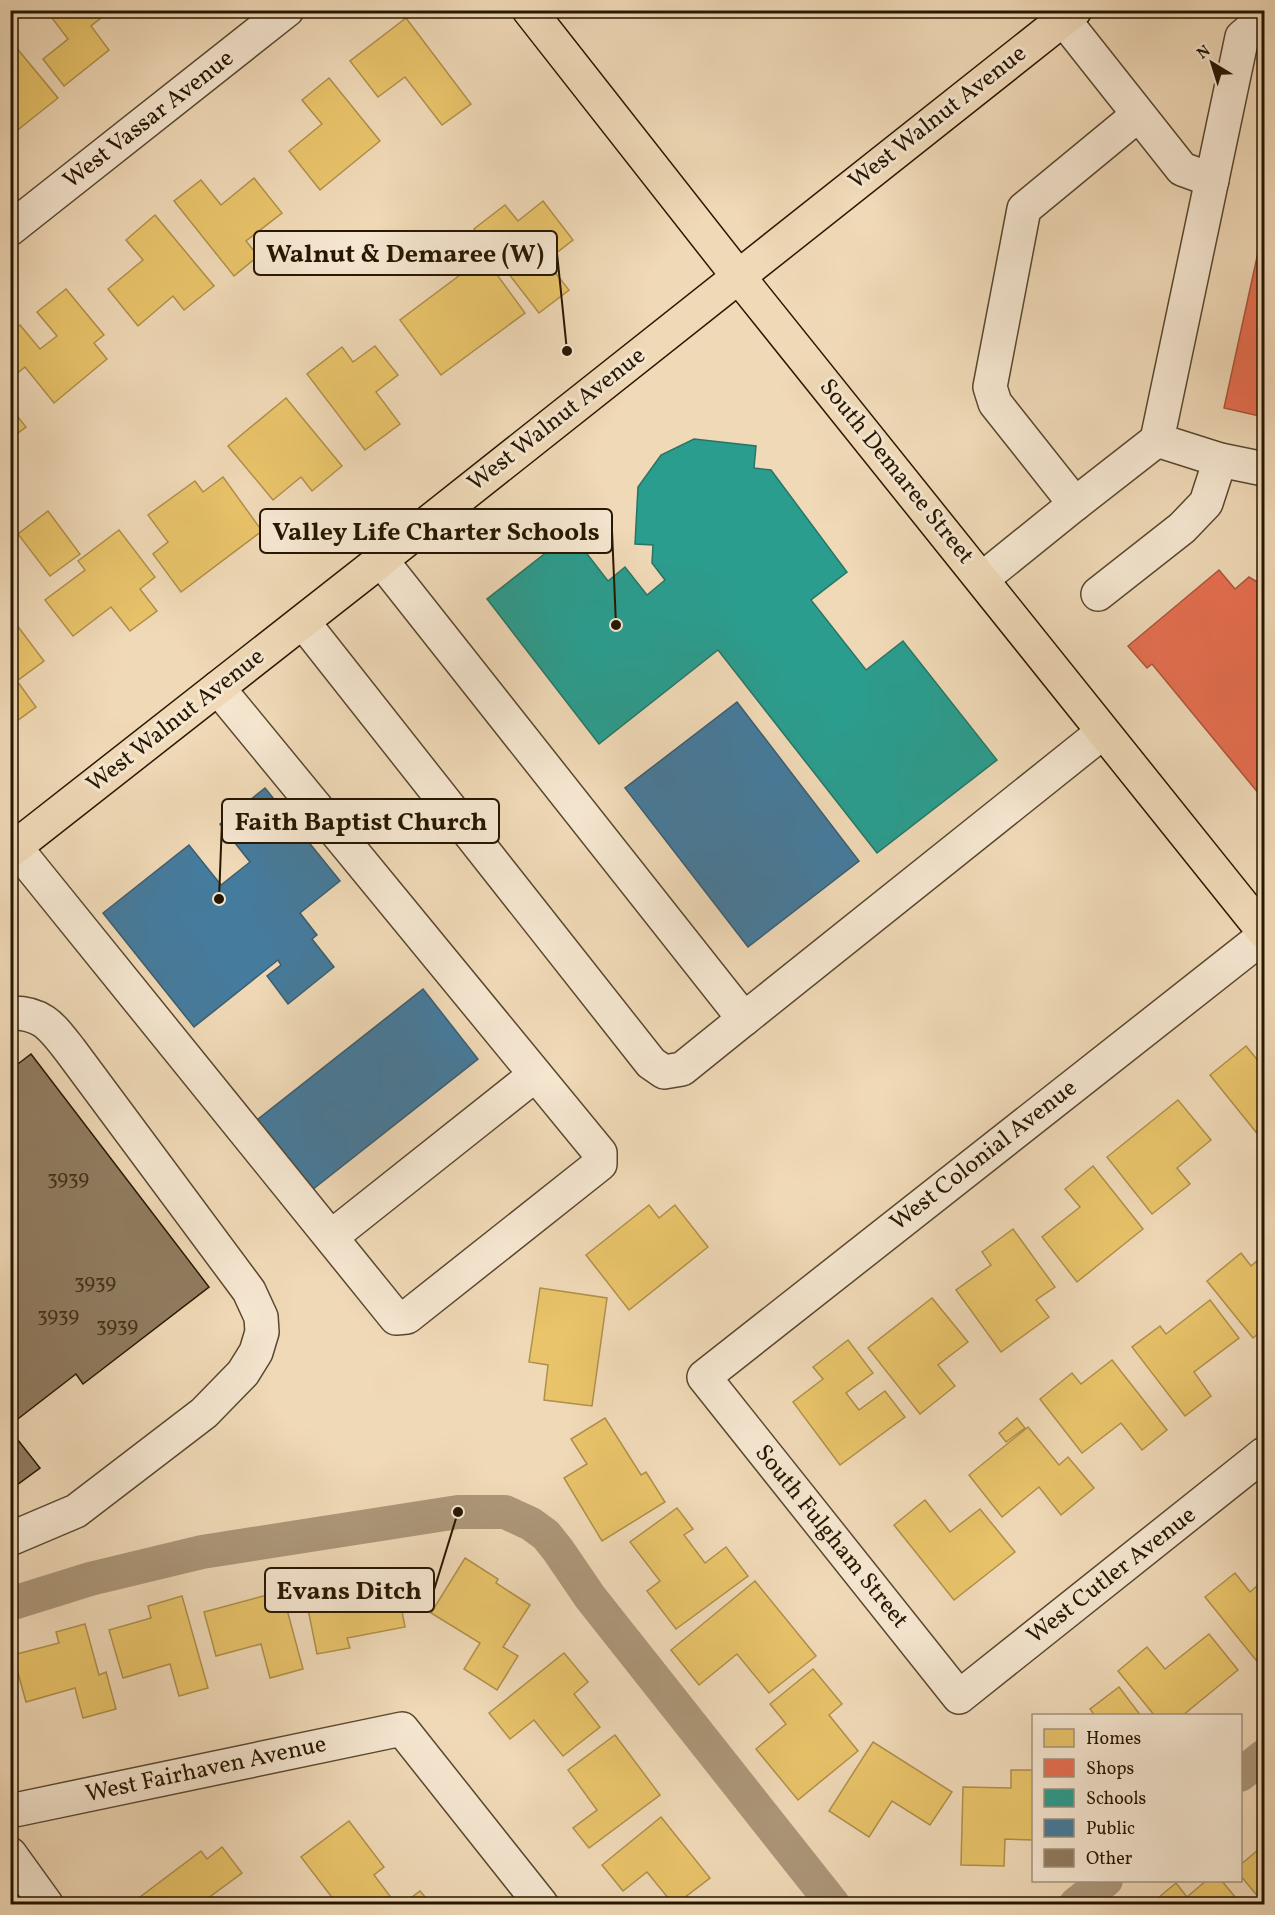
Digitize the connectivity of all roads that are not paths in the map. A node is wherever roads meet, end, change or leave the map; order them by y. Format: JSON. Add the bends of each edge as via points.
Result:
{"nodes":[{"id":1,"x":287,"y":10,"type":"edge"},
{"id":2,"x":529,"y":10,"type":"edge"},
{"id":3,"x":1069,"y":15,"type":"edge"},
{"id":4,"x":1264,"y":18,"type":"edge"},
{"id":5,"x":1138,"y":115,"type":"junction"},
{"id":6,"x":1212,"y":180,"type":"junction"},
{"id":7,"x":10,"y":229,"type":"edge"},
{"id":8,"x":738,"y":276,"type":"junction"},
{"id":9,"x":1157,"y":440,"type":"junction"},
{"id":10,"x":1220,"y":460,"type":"junction"},
{"id":11,"x":1264,"y":469,"type":"edge"},
{"id":12,"x":1075,"y":504,"type":"junction"},
{"id":13,"x":381,"y":560,"type":"junction"},
{"id":14,"x":982,"y":579,"type":"junction"},
{"id":15,"x":1098,"y":594,"type":"dead end"},
{"id":16,"x":303,"y":622,"type":"junction"},
{"id":17,"x":218,"y":688,"type":"junction"},
{"id":18,"x":1103,"y":732,"type":"junction"},
{"id":19,"x":13,"y":849,"type":"edge"},
{"id":20,"x":1264,"y":934,"type":"edge"},
{"id":21,"x":10,"y":1013,"type":"edge"},
{"id":22,"x":744,"y":1019,"type":"junction"},
{"id":23,"x":535,"y":1075,"type":"junction"},
{"id":24,"x":331,"y":1237,"type":"junction"},
{"id":25,"x":704,"y":1377,"type":"joint"},
{"id":26,"x":1264,"y":1454,"type":"edge"},
{"id":27,"x":10,"y":1539,"type":"edge"},
{"id":28,"x":959,"y":1697,"type":"joint"},
{"id":29,"x":10,"y":1811,"type":"edge"},
{"id":30,"x":10,"y":1854,"type":"edge"},
{"id":31,"x":46,"y":1905,"type":"edge"},
{"id":32,"x":540,"y":1905,"type":"edge"}],
"edges":[{"from":1,"to":7,"type":"street","name":"West Vassar Avenue"},
{"from":2,"to":8,"type":"main road","name":"South Demaree Street"},
{"from":3,"to":5,"type":"street"},
{"from":3,"to":8,"type":"main road","name":"West Walnut Avenue"},
{"from":4,"to":6,"type":"street","via":[[1242,37]]},
{"from":5,"to":6,"type":"street","via":[[1182,169]]},
{"from":5,"to":12,"type":"street","via":[[1024,209],[990,387],[995,403]]},
{"from":6,"to":9,"type":"street"},
{"from":8,"to":13,"type":"main road","name":"West Walnut Avenue"},
{"from":8,"to":14,"type":"main road","name":"South Demaree Street"},
{"from":9,"to":10,"type":"street"},
{"from":9,"to":12,"type":"street"},
{"from":10,"to":11,"type":"street"},
{"from":10,"to":15,"type":"street","via":[[1206,503],[1182,528]]},
{"from":12,"to":14,"type":"street"},
{"from":13,"to":16,"type":"main road","name":"West Walnut Avenue"},
{"from":13,"to":22,"type":"street"},
{"from":14,"to":18,"type":"main road","name":"South Demaree Street"},
{"from":16,"to":17,"type":"main road","name":"West Walnut Avenue"},
{"from":16,"to":22,"type":"street","via":[[651,1063],[664,1072],[682,1069]]},
{"from":17,"to":19,"type":"main road","name":"West Walnut Avenue"},
{"from":17,"to":23,"type":"street"},
{"from":18,"to":20,"type":"main road","name":"South Demaree Street"},
{"from":18,"to":22,"type":"street"},
{"from":19,"to":24,"type":"street"},
{"from":20,"to":25,"type":"street","name":"West Colonial Avenue"},
{"from":21,"to":27,"type":"street","via":[[31,1014],[50,1024],[249,1291],[261,1317],[262,1332],[243,1373],[204,1413],[76,1511]]},
{"from":23,"to":24,"type":"street"},
{"from":23,"to":24,"type":"street","via":[[600,1153],[600,1164],[407,1317],[396,1318]]},
{"from":25,"to":28,"type":"street","name":"South Fulgham Street"},
{"from":26,"to":28,"type":"street","name":"West Cutler Avenue"},
{"from":29,"to":32,"type":"street","name":"West Fairhaven Avenue","via":[[402,1729]]},
{"from":30,"to":31,"type":"street"}]}
